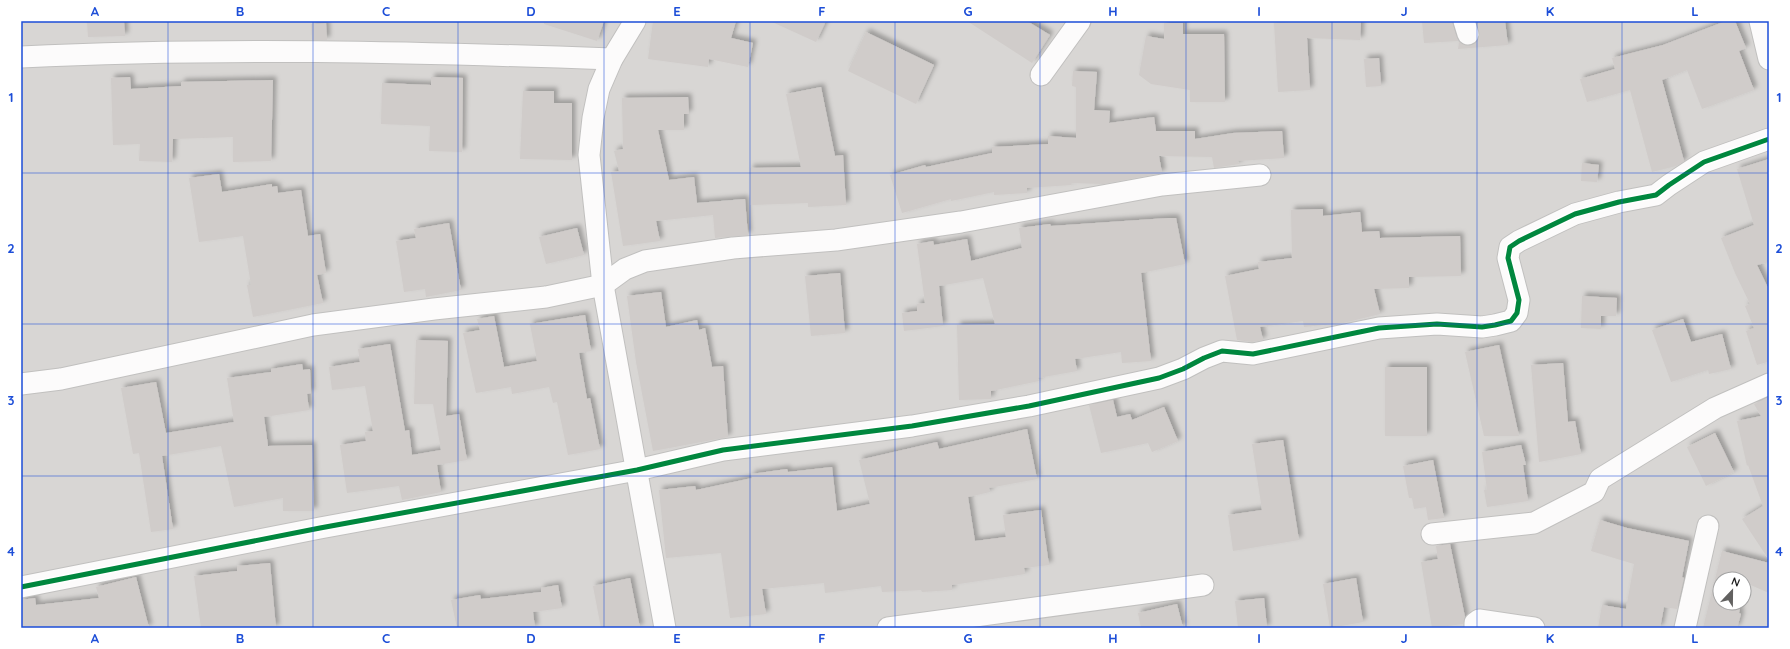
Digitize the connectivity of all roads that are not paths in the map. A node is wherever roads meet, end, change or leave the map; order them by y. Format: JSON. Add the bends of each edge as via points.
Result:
{"nodes":[{"id":1,"x":635,"y":21,"type":"edge"},
{"id":2,"x":1080,"y":21,"type":"edge"},
{"id":3,"x":1760,"y":21,"type":"edge"},
{"id":4,"x":21,"y":57,"type":"edge"},
{"id":5,"x":612,"y":59,"type":"junction"},
{"id":6,"x":1769,"y":59,"type":"edge"},
{"id":7,"x":1041,"y":75,"type":"dead end"},
{"id":8,"x":1769,"y":139,"type":"edge"},
{"id":9,"x":1260,"y":175,"type":"dead end"},
{"id":10,"x":602,"y":285,"type":"junction"},
{"id":11,"x":21,"y":384,"type":"edge"},
{"id":12,"x":1769,"y":384,"type":"edge"},
{"id":13,"x":638,"y":470,"type":"junction"},
{"id":14,"x":1708,"y":526,"type":"dead end"},
{"id":15,"x":1432,"y":534,"type":"dead end"},
{"id":16,"x":1203,"y":585,"type":"dead end"},
{"id":17,"x":21,"y":587,"type":"edge"},
{"id":18,"x":665,"y":628,"type":"edge"},
{"id":19,"x":888,"y":628,"type":"edge"},
{"id":20,"x":1475,"y":628,"type":"edge"},
{"id":21,"x":1534,"y":628,"type":"edge"},
{"id":22,"x":1685,"y":628,"type":"edge"}],
"edges":[{"from":1,"to":5,"type":"street"},
{"from":2,"to":7,"type":"street"},
{"from":3,"to":6,"type":"street"},
{"from":4,"to":5,"type":"street","via":[[109,53],[252,52],[445,53]]},
{"from":5,"to":10,"type":"street","via":[[599,89],[589,155]]},
{"from":8,"to":13,"type":"street","via":[[1704,162],[1656,195],[1575,214],[1510,247],[1508,258],[1520,300],[1517,313],[1511,321],[1482,327],[1437,324],[1379,328],[1253,354],[1222,351],[1159,378],[1029,406],[912,426],[723,450]]},
{"from":9,"to":10,"type":"street","via":[[1162,185],[961,222],[836,240],[733,248],[645,261],[625,269]]},
{"from":10,"to":11,"type":"street","via":[[546,297],[313,325],[61,379]]},
{"from":10,"to":13,"type":"street"},
{"from":12,"to":15,"type":"street","via":[[1715,408],[1600,479],[1594,492],[1534,522]]},
{"from":13,"to":17,"type":"street","via":[[320,528]]},
{"from":13,"to":18,"type":"street"},
{"from":14,"to":22,"type":"street"},
{"from":16,"to":19,"type":"street"},
{"from":20,"to":21,"type":"street","via":[[1478,620]]}]}
